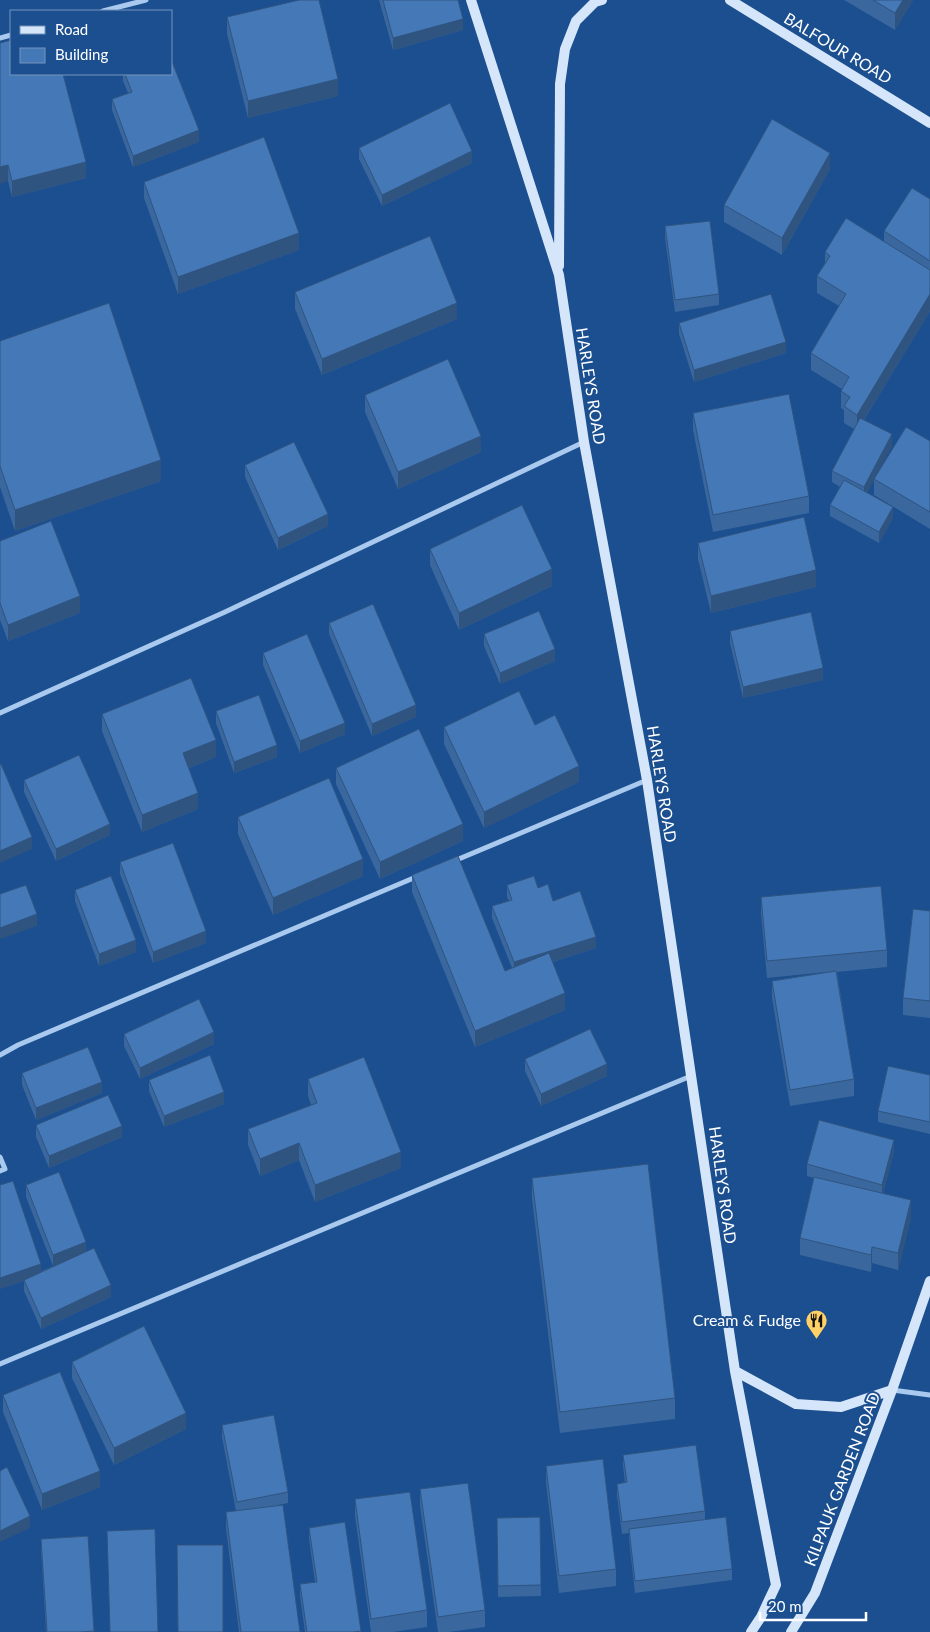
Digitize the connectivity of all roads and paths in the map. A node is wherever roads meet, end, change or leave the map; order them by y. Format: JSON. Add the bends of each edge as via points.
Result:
{"nodes":[{"id":1,"x":146,"y":0,"type":"edge"},
{"id":2,"x":471,"y":0,"type":"edge"},
{"id":3,"x":602,"y":0,"type":"edge"},
{"id":4,"x":730,"y":0,"type":"edge"},
{"id":5,"x":107,"y":10,"type":"edge"},
{"id":6,"x":930,"y":122,"type":"edge"},
{"id":7,"x":559,"y":275,"type":"junction"},
{"id":8,"x":584,"y":442,"type":"junction"},
{"id":9,"x":0,"y":714,"type":"edge"},
{"id":10,"x":647,"y":780,"type":"junction"},
{"id":11,"x":446,"y":864,"type":"edge"},
{"id":12,"x":419,"y":876,"type":"edge"},
{"id":13,"x":0,"y":1054,"type":"edge"},
{"id":14,"x":691,"y":1076,"type":"junction"},
{"id":15,"x":0,"y":1157,"type":"edge"},
{"id":16,"x":0,"y":1171,"type":"edge"},
{"id":17,"x":930,"y":1280,"type":"edge"},
{"id":18,"x":0,"y":1364,"type":"edge"},
{"id":19,"x":735,"y":1371,"type":"junction"},
{"id":20,"x":892,"y":1390,"type":"junction"},
{"id":21,"x":930,"y":1395,"type":"edge"},
{"id":22,"x":750,"y":1632,"type":"edge"},
{"id":23,"x":791,"y":1632,"type":"edge"}],
"edges":[{"from":1,"to":5,"type":"street"},
{"from":2,"to":7,"type":"main road","name":"HARLEYS ROAD"},
{"from":3,"to":7,"type":"main road","via":[[595,2],[576,21],[565,49],[560,84]]},
{"from":4,"to":6,"type":"main road","name":"BALFOUR ROAD"},
{"from":7,"to":8,"type":"main road","name":"HARLEYS ROAD"},
{"from":8,"to":9,"type":"street","via":[[225,612]]},
{"from":8,"to":10,"type":"main road","name":"HARLEYS ROAD"},
{"from":10,"to":11,"type":"street"},
{"from":10,"to":14,"type":"main road","name":"HARLEYS ROAD"},
{"from":12,"to":13,"type":"street"},
{"from":14,"to":18,"type":"street"},
{"from":14,"to":19,"type":"main road","name":"HARLEYS ROAD"},
{"from":15,"to":16,"type":"street","via":[[5,1169]]},
{"from":17,"to":20,"type":"main road","name":"KILPAUK GARDEN ROAD"},
{"from":19,"to":20,"type":"main road","name":"KILPAUK GARDEN ROAD","via":[[796,1404],[841,1407]]},
{"from":19,"to":22,"type":"main road","name":"HARLEYS ROAD","via":[[776,1585],[761,1618]]},
{"from":20,"to":21,"type":"street"},
{"from":20,"to":23,"type":"main road","name":"KILPAUK GARDEN ROAD","via":[[815,1592]]}]}
